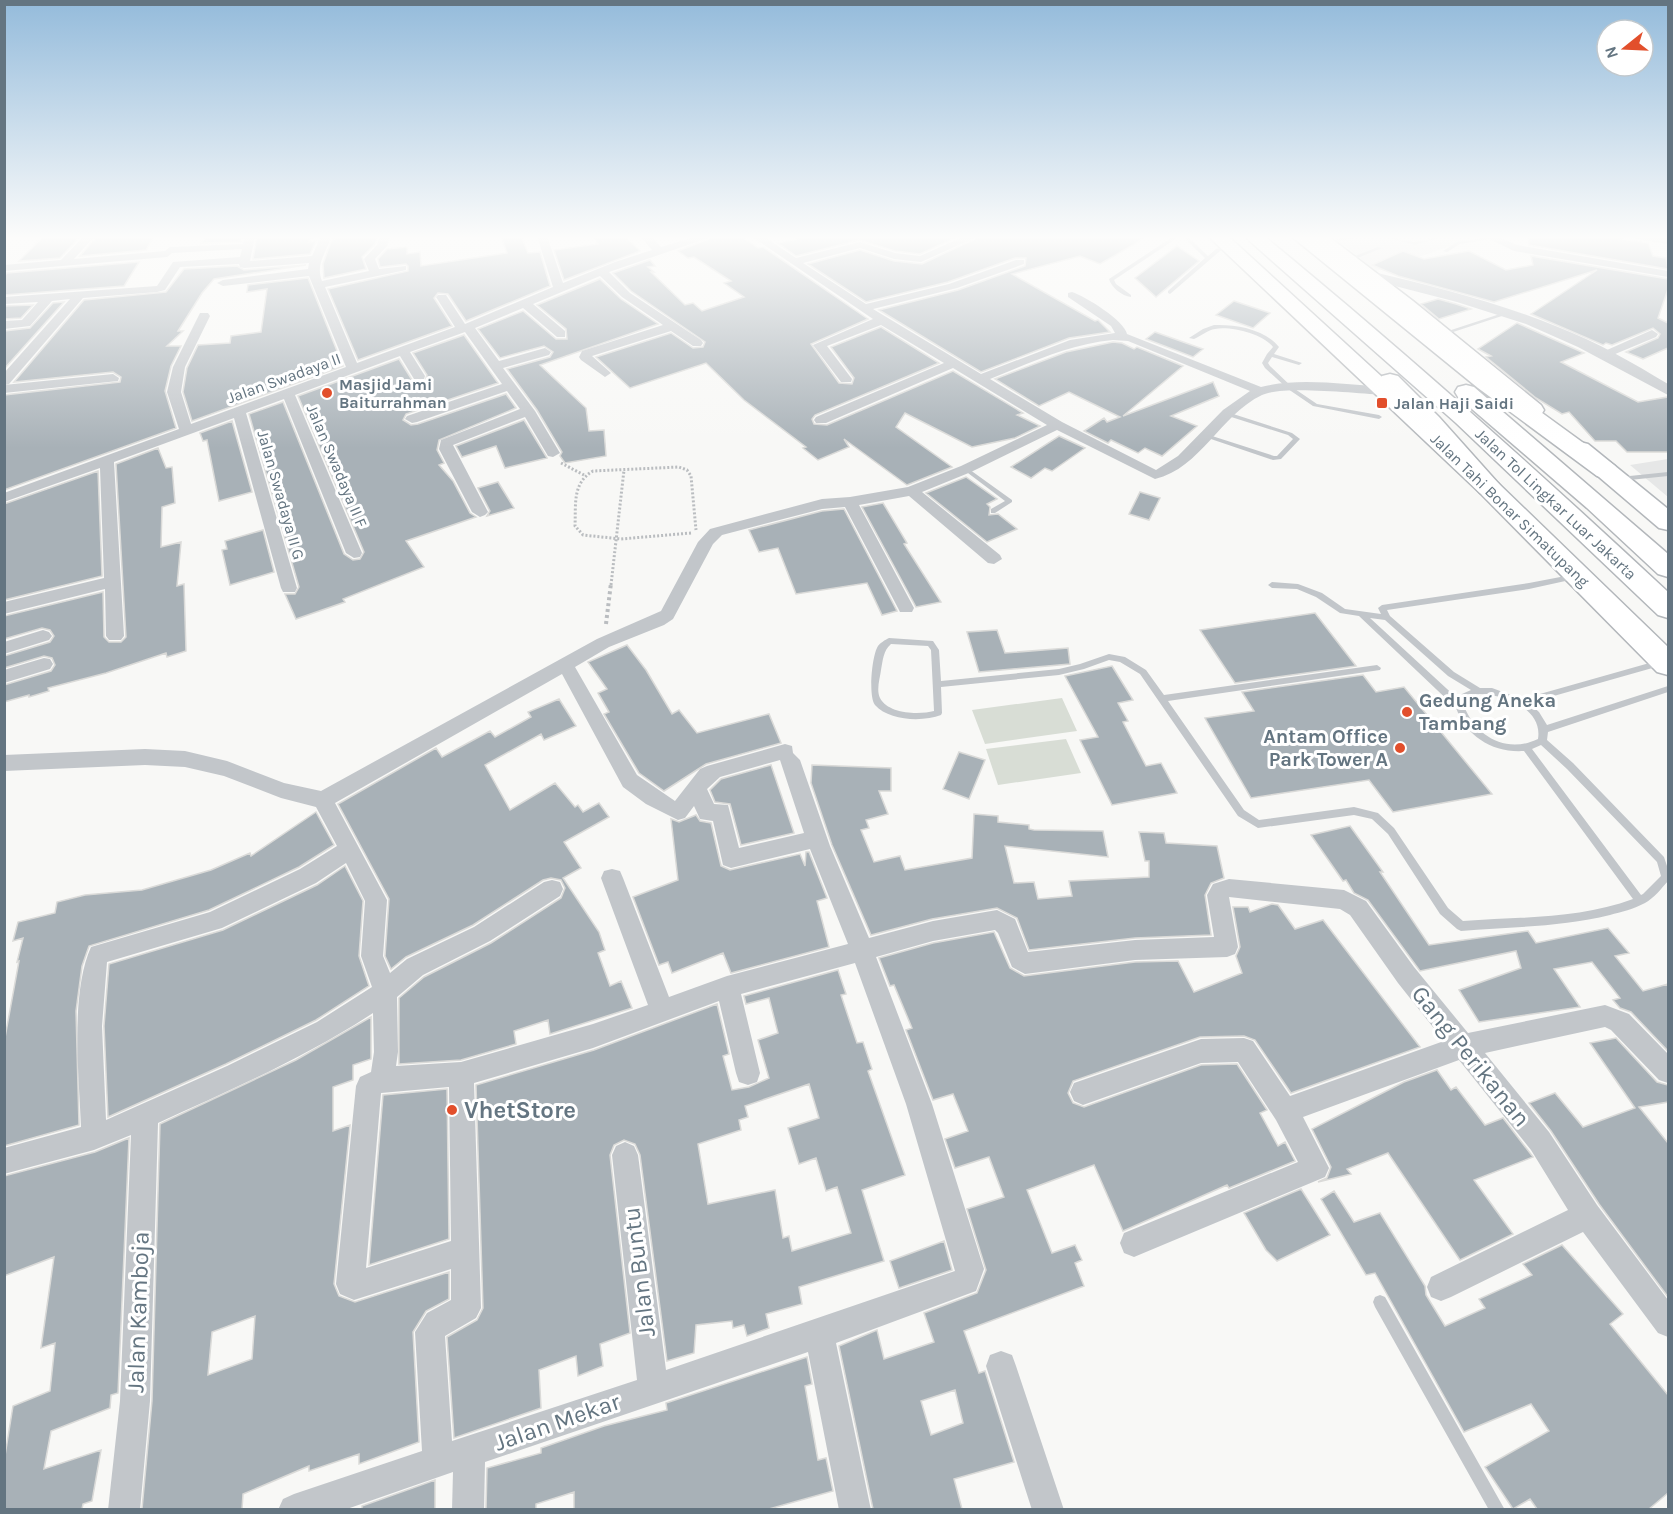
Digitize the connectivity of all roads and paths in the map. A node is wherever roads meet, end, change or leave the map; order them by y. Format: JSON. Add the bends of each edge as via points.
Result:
{"nodes":[{"id":1,"x":40,"y":307,"type":"edge"},
{"id":2,"x":73,"y":307,"type":"edge"},
{"id":3,"x":326,"y":307,"type":"edge"},
{"id":4,"x":449,"y":307,"type":"edge"},
{"id":5,"x":519,"y":307,"type":"edge"},
{"id":6,"x":529,"y":307,"type":"edge"},
{"id":7,"x":642,"y":307,"type":"edge"},
{"id":8,"x":869,"y":307,"type":"edge"},
{"id":9,"x":1090,"y":307,"type":"edge"},
{"id":10,"x":1297,"y":307,"type":"edge"},
{"id":11,"x":1302,"y":307,"type":"edge"},
{"id":12,"x":1337,"y":307,"type":"edge"},
{"id":13,"x":1365,"y":307,"type":"edge"},
{"id":14,"x":1389,"y":307,"type":"edge"},
{"id":15,"x":1408,"y":307,"type":"edge"},
{"id":16,"x":1483,"y":307,"type":"edge"},
{"id":17,"x":863,"y":308,"type":"joint"},
{"id":18,"x":1505,"y":314,"type":"junction"},
{"id":19,"x":204,"y":316,"type":"dead end"},
{"id":20,"x":882,"y":320,"type":"junction"},
{"id":21,"x":4,"y":325,"type":"edge"},
{"id":22,"x":670,"y":327,"type":"junction"},
{"id":23,"x":465,"y":328,"type":"junction"},
{"id":24,"x":561,"y":334,"type":"dead end"},
{"id":25,"x":1442,"y":334,"type":"junction"},
{"id":26,"x":1652,"y":334,"type":"dead end"},
{"id":27,"x":1121,"y":336,"type":"junction"},
{"id":28,"x":1192,"y":338,"type":"dead end"},
{"id":29,"x":696,"y":343,"type":"dead end"},
{"id":30,"x":403,"y":351,"type":"junction"},
{"id":31,"x":545,"y":352,"type":"dead end"},
{"id":32,"x":1604,"y":354,"type":"junction"},
{"id":33,"x":1269,"y":355,"type":"junction"},
{"id":34,"x":954,"y":363,"type":"junction"},
{"id":35,"x":1299,"y":363,"type":"dead end"},
{"id":36,"x":495,"y":366,"type":"junction"},
{"id":37,"x":353,"y":369,"type":"junction"},
{"id":38,"x":605,"y":373,"type":"dead end"},
{"id":39,"x":420,"y":376,"type":"dead end"},
{"id":40,"x":113,"y":378,"type":"dead end"},
{"id":41,"x":846,"y":379,"type":"dead end"},
{"id":42,"x":980,"y":379,"type":"junction"},
{"id":43,"x":4,"y":381,"type":"edge"},
{"id":44,"x":510,"y":386,"type":"junction"},
{"id":45,"x":1290,"y":388,"type":"junction"},
{"id":46,"x":4,"y":389,"type":"edge"},
{"id":47,"x":1668,"y":390,"type":"edge"},
{"id":48,"x":1260,"y":391,"type":"junction"},
{"id":49,"x":1386,"y":391,"type":"junction"},
{"id":50,"x":288,"y":394,"type":"junction"},
{"id":51,"x":528,"y":411,"type":"junction"},
{"id":52,"x":239,"y":412,"type":"junction"},
{"id":53,"x":1227,"y":414,"type":"junction"},
{"id":54,"x":1379,"y":417,"type":"dead end"},
{"id":55,"x":412,"y":419,"type":"dead end"},
{"id":56,"x":821,"y":420,"type":"dead end"},
{"id":57,"x":1057,"y":425,"type":"junction"},
{"id":58,"x":187,"y":432,"type":"junction"},
{"id":59,"x":1207,"y":436,"type":"junction"},
{"id":60,"x":553,"y":453,"type":"joint"},
{"id":61,"x":107,"y":462,"type":"junction"},
{"id":62,"x":966,"y":469,"type":"junction"},
{"id":63,"x":624,"y":470,"type":"junction"},
{"id":64,"x":1668,"y":474,"type":"edge"},
{"id":65,"x":584,"y":475,"type":"junction"},
{"id":66,"x":1612,"y":475,"type":"junction"},
{"id":67,"x":1489,"y":488,"type":"junction"},
{"id":68,"x":912,"y":490,"type":"junction"},
{"id":69,"x":4,"y":498,"type":"edge"},
{"id":70,"x":850,"y":502,"type":"junction"},
{"id":71,"x":993,"y":511,"type":"dead end"},
{"id":72,"x":480,"y":512,"type":"dead end"},
{"id":73,"x":1667,"y":519,"type":"edge"},
{"id":74,"x":616,"y":538,"type":"junction"},
{"id":75,"x":354,"y":553,"type":"dead end"},
{"id":76,"x":994,"y":559,"type":"dead end"},
{"id":77,"x":1668,"y":567,"type":"edge"},
{"id":78,"x":1578,"y":575,"type":"junction"},
{"id":79,"x":113,"y":581,"type":"junction"},
{"id":80,"x":1272,"y":585,"type":"dead end"},
{"id":81,"x":289,"y":588,"type":"dead end"},
{"id":82,"x":4,"y":608,"type":"edge"},
{"id":83,"x":906,"y":608,"type":"dead end"},
{"id":84,"x":1668,"y":608,"type":"edge"},
{"id":85,"x":1364,"y":616,"type":"junction"},
{"id":86,"x":1387,"y":618,"type":"junction"},
{"id":87,"x":43,"y":636,"type":"dead end"},
{"id":88,"x":116,"y":636,"type":"dead end"},
{"id":89,"x":1415,"y":642,"type":"junction"},
{"id":90,"x":603,"y":643,"type":"junction"},
{"id":91,"x":1395,"y":646,"type":"junction"},
{"id":92,"x":4,"y":648,"type":"edge"},
{"id":93,"x":1667,"y":663,"type":"edge"},
{"id":94,"x":44,"y":664,"type":"dead end"},
{"id":95,"x":565,"y":664,"type":"junction"},
{"id":96,"x":1377,"y":668,"type":"dead end"},
{"id":97,"x":4,"y":677,"type":"edge"},
{"id":98,"x":937,"y":684,"type":"junction"},
{"id":99,"x":1668,"y":688,"type":"edge"},
{"id":100,"x":1478,"y":691,"type":"junction"},
{"id":101,"x":1161,"y":699,"type":"junction"},
{"id":102,"x":1522,"y":702,"type":"junction"},
{"id":103,"x":1460,"y":706,"type":"junction"},
{"id":104,"x":1545,"y":729,"type":"junction"},
{"id":105,"x":1542,"y":741,"type":"junction"},
{"id":106,"x":1526,"y":748,"type":"junction"},
{"id":107,"x":4,"y":762,"type":"edge"},
{"id":108,"x":694,"y":792,"type":"junction"},
{"id":109,"x":323,"y":800,"type":"junction"},
{"id":110,"x":816,"y":839,"type":"junction"},
{"id":111,"x":350,"y":849,"type":"junction"},
{"id":112,"x":612,"y":878,"type":"dead end"},
{"id":113,"x":552,"y":889,"type":"dead end"},
{"id":114,"x":1640,"y":901,"type":"junction"},
{"id":115,"x":862,"y":949,"type":"junction"},
{"id":116,"x":727,"y":987,"type":"junction"},
{"id":117,"x":385,"y":992,"type":"junction"},
{"id":118,"x":662,"y":1011,"type":"junction"},
{"id":119,"x":1463,"y":1046,"type":"junction"},
{"id":120,"x":1668,"y":1071,"type":"edge"},
{"id":121,"x":748,"y":1072,"type":"dead end"},
{"id":122,"x":461,"y":1074,"type":"junction"},
{"id":123,"x":382,"y":1080,"type":"junction"},
{"id":124,"x":1083,"y":1092,"type":"dead end"},
{"id":125,"x":1285,"y":1111,"type":"junction"},
{"id":126,"x":145,"y":1114,"type":"junction"},
{"id":127,"x":94,"y":1137,"type":"junction"},
{"id":128,"x":625,"y":1155,"type":"dead end"},
{"id":129,"x":4,"y":1161,"type":"edge"},
{"id":130,"x":1587,"y":1215,"type":"junction"},
{"id":131,"x":1134,"y":1243,"type":"dead end"},
{"id":132,"x":465,"y":1250,"type":"junction"},
{"id":133,"x":1442,"y":1287,"type":"dead end"},
{"id":134,"x":1380,"y":1302,"type":"dead end"},
{"id":135,"x":1668,"y":1323,"type":"edge"},
{"id":136,"x":819,"y":1334,"type":"junction"},
{"id":137,"x":1001,"y":1366,"type":"dead end"},
{"id":138,"x":653,"y":1390,"type":"junction"},
{"id":139,"x":470,"y":1451,"type":"junction"},
{"id":140,"x":438,"y":1462,"type":"junction"},
{"id":141,"x":124,"y":1509,"type":"edge"},
{"id":142,"x":294,"y":1509,"type":"edge"},
{"id":143,"x":468,"y":1509,"type":"edge"},
{"id":144,"x":855,"y":1509,"type":"edge"},
{"id":145,"x":1048,"y":1509,"type":"edge"},
{"id":146,"x":1498,"y":1509,"type":"edge"}],
"edges":[{"from":1,"to":21,"type":"street","via":[[26,323]]},
{"from":2,"to":43,"type":"street"},
{"from":3,"to":37,"type":"street"},
{"from":4,"to":23,"type":"street"},
{"from":5,"to":23,"type":"street","name":"Jalan Swadaya II"},
{"from":6,"to":24,"type":"street"},
{"from":7,"to":22,"type":"street"},
{"from":8,"to":17,"type":"street"},
{"from":9,"to":27,"type":"street","via":[[1115,323]]},
{"from":10,"to":49,"type":"highway","name":"Jalan Tahi Bonar Simatupang"},
{"from":11,"to":67,"type":"highway","via":[[1415,406]]},
{"from":12,"to":84,"type":"highway","name":"Jalan Tol Lingkar Luar Jakarta","via":[[1552,497]]},
{"from":13,"to":77,"type":"highway","name":"Jalan Tol Lingkar Luar Jakarta"},
{"from":14,"to":66,"type":"highway"},
{"from":15,"to":25,"type":"highway"},
{"from":16,"to":18,"type":"street"},
{"from":17,"to":20,"type":"street"},
{"from":18,"to":25,"type":"lane"},
{"from":18,"to":32,"type":"street","via":[[1554,330]]},
{"from":19,"to":58,"type":"street","via":[[179,367],[174,392]]},
{"from":20,"to":34,"type":"street"},
{"from":20,"to":41,"type":"street","via":[[819,345]]},
{"from":22,"to":29,"type":"street"},
{"from":22,"to":38,"type":"street","via":[[586,354]]},
{"from":23,"to":30,"type":"street","name":"Jalan Swadaya II"},
{"from":23,"to":36,"type":"street"},
{"from":25,"to":66,"type":"highway"},
{"from":26,"to":32,"type":"street"},
{"from":27,"to":42,"type":"street","via":[[1092,338]]},
{"from":27,"to":48,"type":"street"},
{"from":28,"to":33,"type":"lane","via":[[1210,328],[1229,327],[1270,338],[1276,347]]},
{"from":30,"to":37,"type":"street","name":"Jalan Swadaya II"},
{"from":30,"to":39,"type":"street"},
{"from":31,"to":36,"type":"street"},
{"from":32,"to":47,"type":"street"},
{"from":33,"to":35,"type":"lane"},
{"from":33,"to":45,"type":"lane","via":[[1267,367]]},
{"from":34,"to":42,"type":"street"},
{"from":34,"to":56,"type":"street"},
{"from":36,"to":44,"type":"street"},
{"from":37,"to":50,"type":"street","name":"Jalan Swadaya II"},
{"from":40,"to":46,"type":"street"},
{"from":42,"to":57,"type":"street"},
{"from":44,"to":51,"type":"street"},
{"from":44,"to":55,"type":"street"},
{"from":45,"to":48,"type":"street"},
{"from":45,"to":49,"type":"street"},
{"from":45,"to":54,"type":"lane","via":[[1315,405]]},
{"from":48,"to":53,"type":"street"},
{"from":49,"to":67,"type":"highway","name":"Jalan Tahi Bonar Simatupang"},
{"from":50,"to":52,"type":"street","name":"Jalan Swadaya II"},
{"from":50,"to":75,"type":"street","name":"Jalan Swadaya II F"},
{"from":51,"to":60,"type":"street"},
{"from":51,"to":72,"type":"street","via":[[446,443]]},
{"from":52,"to":58,"type":"street","name":"Jalan Swadaya II"},
{"from":52,"to":81,"type":"street","name":"Jalan Swadaya II G"},
{"from":53,"to":59,"type":"street"},
{"from":53,"to":59,"type":"lane","via":[[1298,439],[1279,458],[1272,458]]},
{"from":57,"to":59,"type":"street","via":[[1155,475],[1166,472]]},
{"from":57,"to":62,"type":"street"},
{"from":58,"to":61,"type":"street","name":"Jalan Swadaya II"},
{"from":60,"to":65,"type":"path","via":[[560,463]]},
{"from":61,"to":69,"type":"street","name":"Jalan Swadaya II"},
{"from":61,"to":79,"type":"street"},
{"from":62,"to":68,"type":"street"},
{"from":62,"to":71,"type":"lane","via":[[1010,501]]},
{"from":63,"to":65,"type":"path"},
{"from":63,"to":74,"type":"path"},
{"from":63,"to":74,"type":"path","via":[[687,470],[691,476],[696,533]]},
{"from":64,"to":66,"type":"lane"},
{"from":65,"to":74,"type":"path","via":[[578,483],[578,532]]},
{"from":66,"to":73,"type":"highway"},
{"from":67,"to":78,"type":"highway","name":"Jalan Tahi Bonar Simatupang"},
{"from":68,"to":70,"type":"street"},
{"from":68,"to":76,"type":"street"},
{"from":70,"to":83,"type":"street"},
{"from":70,"to":90,"type":"street","via":[[822,504],[716,532],[706,542],[667,615]]},
{"from":74,"to":90,"type":"path"},
{"from":78,"to":86,"type":"lane","via":[[1382,608]]},
{"from":78,"to":93,"type":"highway","name":"Jalan Tahi Bonar Simatupang"},
{"from":79,"to":82,"type":"street"},
{"from":79,"to":88,"type":"street"},
{"from":80,"to":85,"type":"lane","via":[[1298,587],[1319,595],[1342,611]]},
{"from":85,"to":86,"type":"lane"},
{"from":85,"to":91,"type":"lane"},
{"from":86,"to":89,"type":"lane"},
{"from":87,"to":92,"type":"street"},
{"from":89,"to":91,"type":"lane"},
{"from":89,"to":100,"type":"lane","via":[[1450,674]]},
{"from":90,"to":95,"type":"street"},
{"from":91,"to":103,"type":"lane"},
{"from":93,"to":102,"type":"lane"},
{"from":94,"to":97,"type":"street"},
{"from":95,"to":108,"type":"street","via":[[630,781],[678,812]]},
{"from":95,"to":109,"type":"street"},
{"from":96,"to":101,"type":"lane"},
{"from":98,"to":98,"type":"lane","via":[[938,713],[930,718],[897,714],[879,704],[874,696],[881,648],[889,641],[930,643],[935,650]]},
{"from":98,"to":101,"type":"lane","via":[[1059,672],[1109,657],[1122,659],[1143,672]]},
{"from":99,"to":104,"type":"lane"},
{"from":100,"to":102,"type":"lane","via":[[1492,691]]},
{"from":100,"to":103,"type":"lane","via":[[1465,696]]},
{"from":101,"to":114,"type":"lane","via":[[1241,813],[1258,824],[1354,812],[1375,816],[1391,831],[1444,911],[1461,926],[1610,911]]},
{"from":102,"to":104,"type":"lane"},
{"from":103,"to":106,"type":"lane","via":[[1463,719],[1475,732],[1493,743]]},
{"from":104,"to":105,"type":"lane"},
{"from":105,"to":106,"type":"lane"},
{"from":105,"to":114,"type":"lane","via":[[1661,860],[1666,877]]},
{"from":106,"to":114,"type":"lane"},
{"from":107,"to":109,"type":"street","via":[[185,759]]},
{"from":108,"to":110,"type":"street","via":[[700,794],[707,813],[721,811],[731,859]]},
{"from":108,"to":110,"type":"street","via":[[714,771],[788,756]]},
{"from":109,"to":111,"type":"street"},
{"from":110,"to":115,"type":"street"},
{"from":111,"to":117,"type":"street","via":[[376,900],[372,956]]},
{"from":111,"to":127,"type":"street","via":[[308,876],[214,921],[99,954],[90,1026]]},
{"from":112,"to":118,"type":"street"},
{"from":113,"to":117,"type":"street","via":[[482,934],[415,967]]},
{"from":115,"to":116,"type":"street"},
{"from":115,"to":119,"type":"street","name":"Gang Perikanan","via":[[997,920],[1006,926],[1020,960],[1025,963],[1135,950],[1227,947],[1218,895],[1229,888],[1351,902]]},
{"from":115,"to":136,"type":"street","name":"Jalan Mekar","via":[[919,1104],[970,1269],[966,1281]]},
{"from":116,"to":118,"type":"street"},
{"from":116,"to":121,"type":"street"},
{"from":117,"to":123,"type":"street","via":[[386,1052]]},
{"from":117,"to":126,"type":"street","via":[[326,1030]]},
{"from":118,"to":122,"type":"street","via":[[593,1036]]},
{"from":119,"to":120,"type":"street","via":[[1605,1016],[1620,1022]]},
{"from":119,"to":125,"type":"street"},
{"from":119,"to":130,"type":"street","name":"Gang Perikanan","via":[[1540,1141]]},
{"from":122,"to":123,"type":"street"},
{"from":122,"to":132,"type":"street"},
{"from":123,"to":132,"type":"street","via":[[369,1086],[367,1093],[350,1284],[354,1286]]},
{"from":124,"to":125,"type":"street","via":[[1201,1051],[1244,1050]]},
{"from":125,"to":131,"type":"street","via":[[1316,1168]]},
{"from":126,"to":127,"type":"street"},
{"from":126,"to":141,"type":"street","name":"Jalan Kamboja","via":[[135,1401]]},
{"from":127,"to":129,"type":"street"},
{"from":128,"to":138,"type":"street","name":"Jalan Buntu"},
{"from":130,"to":133,"type":"street"},
{"from":130,"to":135,"type":"street","name":"Gang Perikanan"},
{"from":132,"to":140,"type":"street","via":[[466,1308],[437,1323],[430,1332]]},
{"from":134,"to":146,"type":"lane"},
{"from":136,"to":138,"type":"street","name":"Jalan Mekar"},
{"from":136,"to":144,"type":"street"},
{"from":137,"to":145,"type":"street"},
{"from":138,"to":139,"type":"street","name":"Jalan Mekar"},
{"from":139,"to":140,"type":"street","name":"Jalan Mekar"},
{"from":139,"to":143,"type":"street"},
{"from":140,"to":142,"type":"street","name":"Jalan Mekar"}]}
